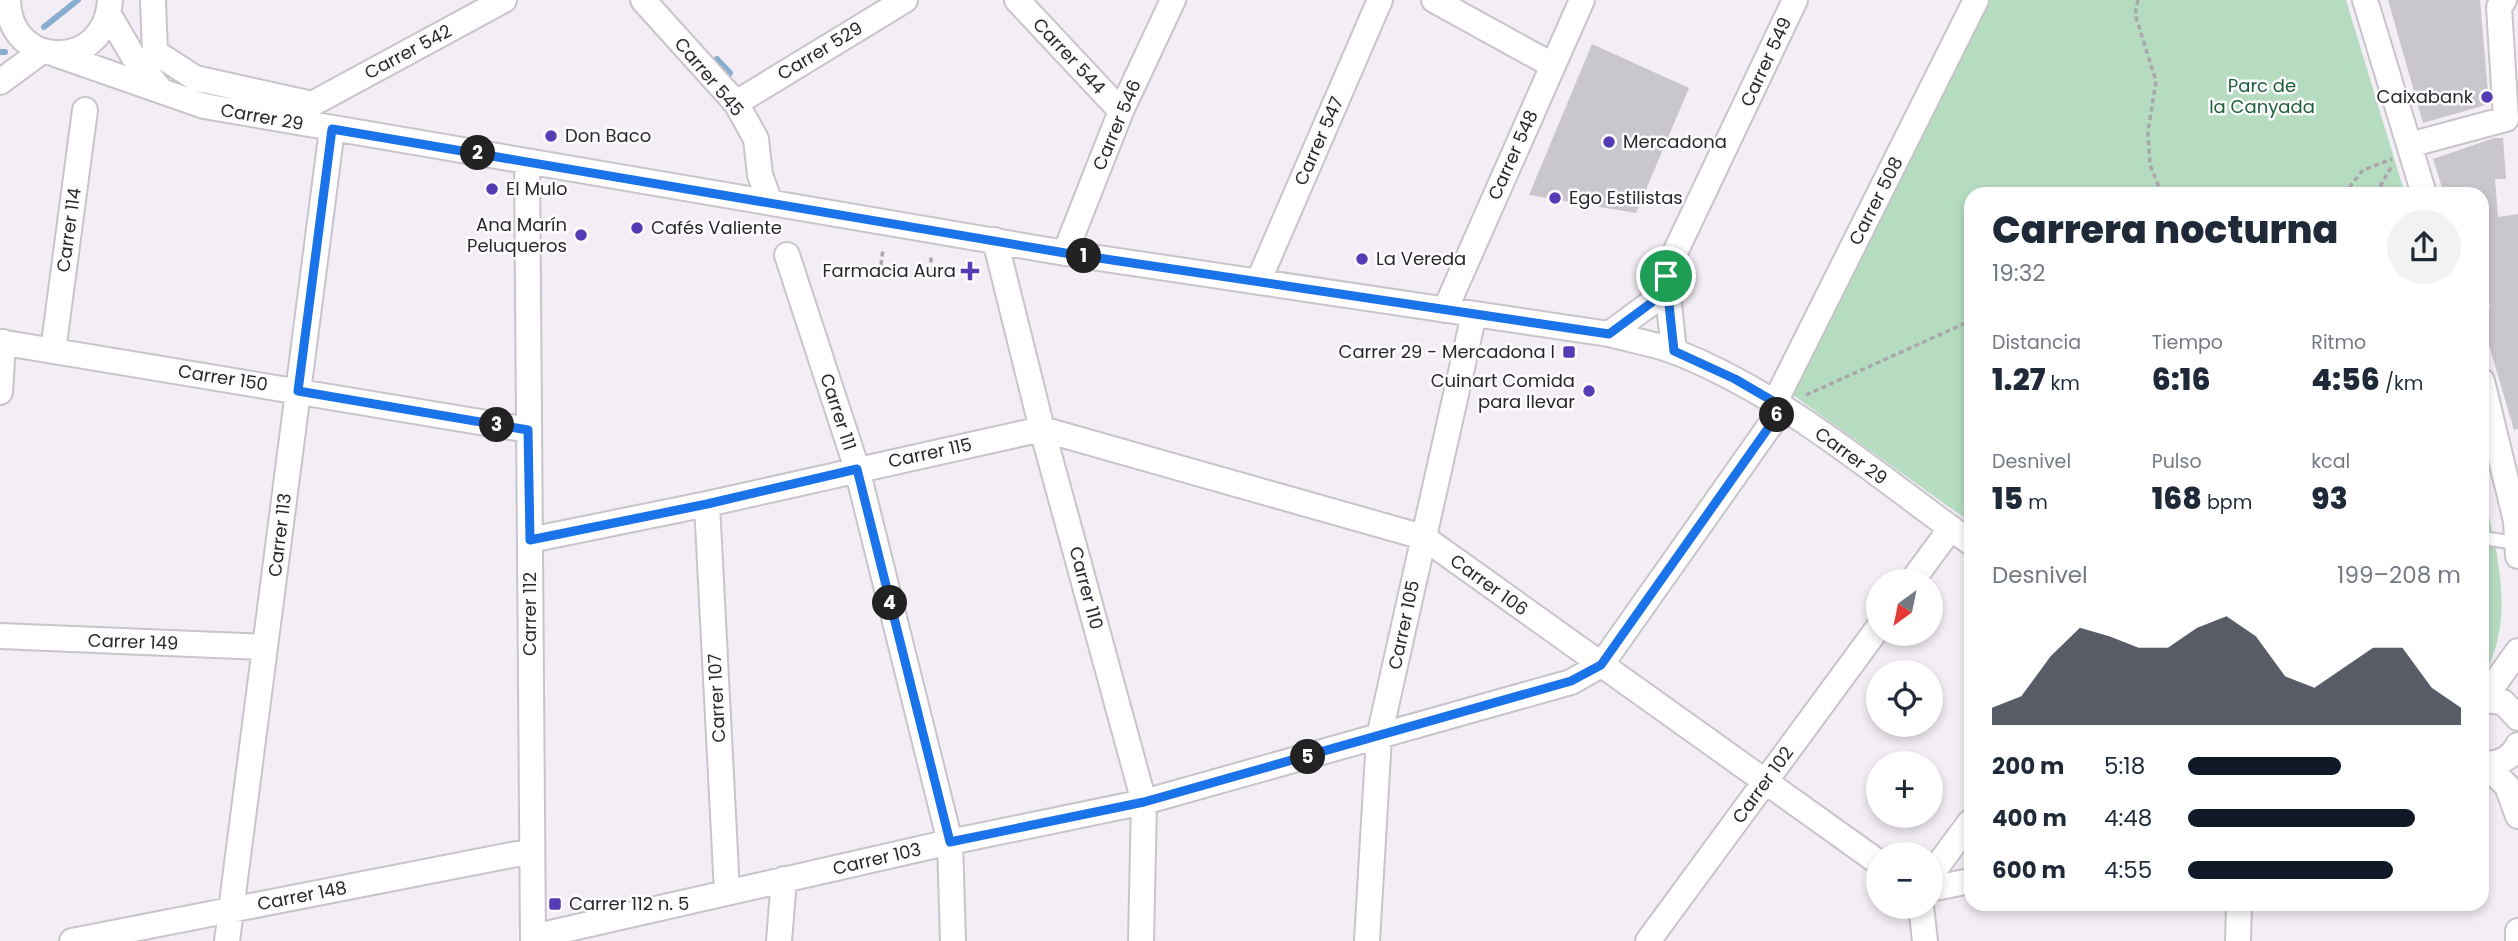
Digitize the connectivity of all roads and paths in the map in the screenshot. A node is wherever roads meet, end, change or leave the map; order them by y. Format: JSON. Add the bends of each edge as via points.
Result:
{"nodes":[{"id":1,"x":153,"y":0,"type":"edge"},
{"id":2,"x":504,"y":0,"type":"edge"},
{"id":3,"x":643,"y":0,"type":"edge"},
{"id":4,"x":905,"y":0,"type":"edge"},
{"id":5,"x":1017,"y":0,"type":"edge"},
{"id":6,"x":1173,"y":0,"type":"edge"},
{"id":7,"x":1380,"y":0,"type":"edge"},
{"id":8,"x":1434,"y":0,"type":"edge"},
{"id":9,"x":1582,"y":0,"type":"edge"},
{"id":10,"x":1795,"y":0,"type":"edge"},
{"id":11,"x":1976,"y":0,"type":"edge"},
{"id":12,"x":2138,"y":0,"type":"edge"},
{"id":13,"x":2365,"y":0,"type":"edge"},
{"id":14,"x":2504,"y":0,"type":"edge"},
{"id":15,"x":109,"y":8,"type":"edge"},
{"id":16,"x":5,"y":11,"type":"edge"},
{"id":17,"x":49,"y":53,"type":"junction"},
{"id":18,"x":1552,"y":65,"type":"junction"},
{"id":19,"x":0,"y":82,"type":"edge"},
{"id":20,"x":161,"y":90,"type":"junction"},
{"id":21,"x":736,"y":103,"type":"junction"},
{"id":22,"x":312,"y":104,"type":"joint"},
{"id":23,"x":85,"y":110,"type":"dead end"},
{"id":24,"x":1121,"y":111,"type":"junction"},
{"id":25,"x":332,"y":129,"type":"junction"},
{"id":26,"x":2405,"y":155,"type":"junction"},
{"id":27,"x":527,"y":162,"type":"junction"},
{"id":28,"x":2379,"y":164,"type":"dead end"},
{"id":29,"x":2159,"y":187,"type":"edge"},
{"id":30,"x":2350,"y":187,"type":"edge"},
{"id":31,"x":2380,"y":187,"type":"edge"},
{"id":32,"x":2421,"y":187,"type":"edge"},
{"id":33,"x":771,"y":202,"type":"junction"},
{"id":34,"x":995,"y":240,"type":"junction"},
{"id":35,"x":883,"y":249,"type":"dead end"},
{"id":36,"x":1065,"y":253,"type":"junction"},
{"id":37,"x":787,"y":254,"type":"dead end"},
{"id":38,"x":931,"y":257,"type":"dead end"},
{"id":39,"x":881,"y":265,"type":"dead end"},
{"id":40,"x":931,"y":271,"type":"dead end"},
{"id":41,"x":1666,"y":276,"type":"junction"},
{"id":42,"x":1258,"y":282,"type":"junction"},
{"id":43,"x":1445,"y":310,"type":"junction"},
{"id":44,"x":1474,"y":314,"type":"junction"},
{"id":45,"x":1964,"y":324,"type":"edge"},
{"id":46,"x":1609,"y":334,"type":"junction"},
{"id":47,"x":1,"y":342,"type":"edge"},
{"id":48,"x":53,"y":351,"type":"junction"},
{"id":49,"x":1674,"y":351,"type":"junction"},
{"id":50,"x":298,"y":391,"type":"junction"},
{"id":51,"x":0,"y":392,"type":"edge"},
{"id":52,"x":1779,"y":405,"type":"junction"},
{"id":53,"x":1042,"y":429,"type":"junction"},
{"id":54,"x":528,"y":430,"type":"junction"},
{"id":55,"x":2491,"y":453,"type":"edge"},
{"id":56,"x":857,"y":469,"type":"junction"},
{"id":57,"x":707,"y":504,"type":"junction"},
{"id":58,"x":1961,"y":535,"type":"edge"},
{"id":59,"x":1423,"y":537,"type":"junction"},
{"id":60,"x":2489,"y":539,"type":"edge"},
{"id":61,"x":530,"y":540,"type":"junction"},
{"id":62,"x":2517,"y":543,"type":"edge"},
{"id":63,"x":2518,"y":556,"type":"edge"},
{"id":64,"x":1925,"y":569,"type":"edge"},
{"id":65,"x":0,"y":636,"type":"edge"},
{"id":66,"x":1866,"y":644,"type":"edge"},
{"id":67,"x":265,"y":647,"type":"junction"},
{"id":68,"x":2518,"y":652,"type":"edge"},
{"id":69,"x":1601,"y":665,"type":"junction"},
{"id":70,"x":2489,"y":691,"type":"edge"},
{"id":71,"x":2489,"y":701,"type":"edge"},
{"id":72,"x":2518,"y":718,"type":"edge"},
{"id":73,"x":1379,"y":737,"type":"junction"},
{"id":74,"x":2518,"y":745,"type":"edge"},
{"id":75,"x":2489,"y":762,"type":"edge"},
{"id":76,"x":2489,"y":769,"type":"edge"},
{"id":77,"x":1766,"y":781,"type":"junction"},
{"id":78,"x":1144,"y":802,"type":"junction"},
{"id":79,"x":2518,"y":816,"type":"edge"},
{"id":80,"x":1964,"y":830,"type":"edge"},
{"id":81,"x":950,"y":842,"type":"junction"},
{"id":82,"x":532,"y":851,"type":"junction"},
{"id":83,"x":1866,"y":853,"type":"edge"},
{"id":84,"x":1943,"y":858,"type":"edge"},
{"id":85,"x":784,"y":879,"type":"junction"},
{"id":86,"x":1964,"y":882,"type":"edge"},
{"id":87,"x":1943,"y":886,"type":"edge"},
{"id":88,"x":727,"y":892,"type":"junction"},
{"id":89,"x":231,"y":910,"type":"junction"},
{"id":90,"x":2238,"y":911,"type":"edge"},
{"id":91,"x":1922,"y":919,"type":"edge"},
{"id":92,"x":2518,"y":931,"type":"edge"},
{"id":93,"x":533,"y":939,"type":"edge"},
{"id":94,"x":72,"y":941,"type":"edge"},
{"id":95,"x":227,"y":941,"type":"edge"},
{"id":96,"x":779,"y":941,"type":"edge"},
{"id":97,"x":953,"y":941,"type":"edge"},
{"id":98,"x":1141,"y":941,"type":"edge"},
{"id":99,"x":1367,"y":941,"type":"edge"},
{"id":100,"x":1648,"y":941,"type":"edge"},
{"id":101,"x":1925,"y":941,"type":"edge"},
{"id":102,"x":2238,"y":941,"type":"edge"},
{"id":103,"x":2518,"y":941,"type":"edge"}],
"edges":[{"from":1,"to":22,"type":"street","name":"Carrer 29","via":[[155,52],[185,72]]},
{"from":2,"to":22,"type":"street","name":"Carrer 542"},
{"from":3,"to":21,"type":"street","name":"Carrer 545"},
{"from":4,"to":21,"type":"street","name":"Carrer 529"},
{"from":5,"to":24,"type":"street","name":"Carrer 544"},
{"from":6,"to":24,"type":"street","name":"Carrer 546"},
{"from":7,"to":42,"type":"street","name":"Carrer 547"},
{"from":8,"to":18,"type":"street"},
{"from":9,"to":18,"type":"street","name":"Carrer 548"},
{"from":10,"to":41,"type":"street","name":"Carrer 549"},
{"from":11,"to":52,"type":"street","name":"Carrer 508"},
{"from":12,"to":29,"type":"path","via":[[2136,14],[2156,81],[2148,132],[2150,165]]},
{"from":13,"to":26,"type":"street"},
{"from":14,"to":26,"type":"street","via":[[2499,7],[2506,119]]},
{"from":15,"to":17,"type":"street","via":[[102,32],[89,44],[73,52]]},
{"from":15,"to":20,"type":"street","name":"Carrer 29","via":[[132,56]]},
{"from":16,"to":17,"type":"street","via":[[26,42]]},
{"from":17,"to":19,"type":"street"},
{"from":17,"to":20,"type":"street","name":"Carrer 29"},
{"from":18,"to":43,"type":"street","name":"Carrer 548"},
{"from":20,"to":25,"type":"street","name":"Carrer 29","via":[[204,106]]},
{"from":21,"to":33,"type":"street","name":"Carrer 545","via":[[756,139],[760,175]]},
{"from":23,"to":48,"type":"street","name":"Carrer 114"},
{"from":24,"to":36,"type":"street","name":"Carrer 546"},
{"from":25,"to":27,"type":"street","name":"Carrer 29"},
{"from":25,"to":50,"type":"street","name":"Carrer 113"},
{"from":26,"to":31,"type":"path"},
{"from":26,"to":32,"type":"street"},
{"from":27,"to":33,"type":"street","name":"Carrer 29"},
{"from":27,"to":54,"type":"street","name":"Carrer 112"},
{"from":28,"to":30,"type":"path","via":[[2363,170]]},
{"from":33,"to":34,"type":"street","name":"Carrer 29"},
{"from":34,"to":36,"type":"street","name":"Carrer 29"},
{"from":34,"to":53,"type":"street","name":"Carrer 110"},
{"from":35,"to":39,"type":"path"},
{"from":36,"to":42,"type":"street","name":"Carrer 29"},
{"from":37,"to":56,"type":"street","name":"Carrer 111"},
{"from":38,"to":40,"type":"path"},
{"from":41,"to":46,"type":"street","name":"Carrer 549","via":[[1651,303]]},
{"from":41,"to":49,"type":"street"},
{"from":42,"to":43,"type":"street","name":"Carrer 29"},
{"from":43,"to":44,"type":"street","name":"Carrer 29"},
{"from":44,"to":46,"type":"street","name":"Carrer 29"},
{"from":44,"to":59,"type":"street","name":"Carrer 105"},
{"from":45,"to":52,"type":"path"},
{"from":46,"to":49,"type":"street","name":"Carrer 29"},
{"from":47,"to":48,"type":"street","name":"Carrer 150"},
{"from":47,"to":51,"type":"street"},
{"from":48,"to":50,"type":"street","name":"Carrer 150"},
{"from":49,"to":52,"type":"street","name":"Carrer 29"},
{"from":50,"to":54,"type":"street","name":"Carrer 150"},
{"from":50,"to":67,"type":"street","name":"Carrer 113"},
{"from":52,"to":58,"type":"street","name":"Carrer 29"},
{"from":52,"to":69,"type":"street","name":"Carrer 103"},
{"from":53,"to":56,"type":"street","name":"Carrer 115"},
{"from":53,"to":59,"type":"street","name":"Carrer 106"},
{"from":53,"to":78,"type":"street","name":"Carrer 110"},
{"from":54,"to":61,"type":"street","name":"Carrer 112"},
{"from":55,"to":62,"type":"street","via":[[2516,521]]},
{"from":56,"to":57,"type":"street","name":"Carrer 115"},
{"from":56,"to":81,"type":"street","name":"Carrer 111"},
{"from":57,"to":61,"type":"street","name":"Carrer 115"},
{"from":57,"to":88,"type":"street","name":"Carrer 107"},
{"from":58,"to":64,"type":"street"},
{"from":59,"to":69,"type":"street","name":"Carrer 106"},
{"from":59,"to":73,"type":"street","name":"Carrer 105"},
{"from":60,"to":62,"type":"lane"},
{"from":61,"to":82,"type":"street","name":"Carrer 112"},
{"from":62,"to":63,"type":"street"},
{"from":65,"to":67,"type":"street","name":"Carrer 149"},
{"from":66,"to":77,"type":"street","name":"Carrer 102"},
{"from":67,"to":89,"type":"street","name":"Carrer 113"},
{"from":68,"to":70,"type":"street"},
{"from":69,"to":73,"type":"street","name":"Carrer 103","via":[[1571,681]]},
{"from":69,"to":77,"type":"street","name":"Carrer 106"},
{"from":71,"to":72,"type":"street","via":[[2502,702]]},
{"from":73,"to":78,"type":"street","name":"Carrer 103"},
{"from":73,"to":99,"type":"street","name":"Carrer 105"},
{"from":74,"to":75,"type":"street","via":[[2506,759]]},
{"from":76,"to":79,"type":"street","via":[[2507,786]]},
{"from":77,"to":83,"type":"street","name":"Carrer 106"},
{"from":77,"to":100,"type":"street","name":"Carrer 102"},
{"from":78,"to":81,"type":"street","name":"Carrer 103"},
{"from":78,"to":98,"type":"street","name":"Carrer 110"},
{"from":80,"to":84,"type":"street"},
{"from":81,"to":85,"type":"street","name":"Carrer 103"},
{"from":81,"to":97,"type":"street","name":"Carrer 111"},
{"from":82,"to":89,"type":"street","name":"Carrer 148"},
{"from":82,"to":93,"type":"street","name":"Carrer 112"},
{"from":85,"to":88,"type":"street","name":"Carrer 103"},
{"from":85,"to":96,"type":"street"},
{"from":86,"to":87,"type":"street"},
{"from":88,"to":93,"type":"street","name":"Carrer 103"},
{"from":89,"to":94,"type":"street","name":"Carrer 148"},
{"from":89,"to":95,"type":"street","name":"Carrer 113"},
{"from":90,"to":102,"type":"street"},
{"from":91,"to":101,"type":"street"},
{"from":92,"to":103,"type":"street"}]}
